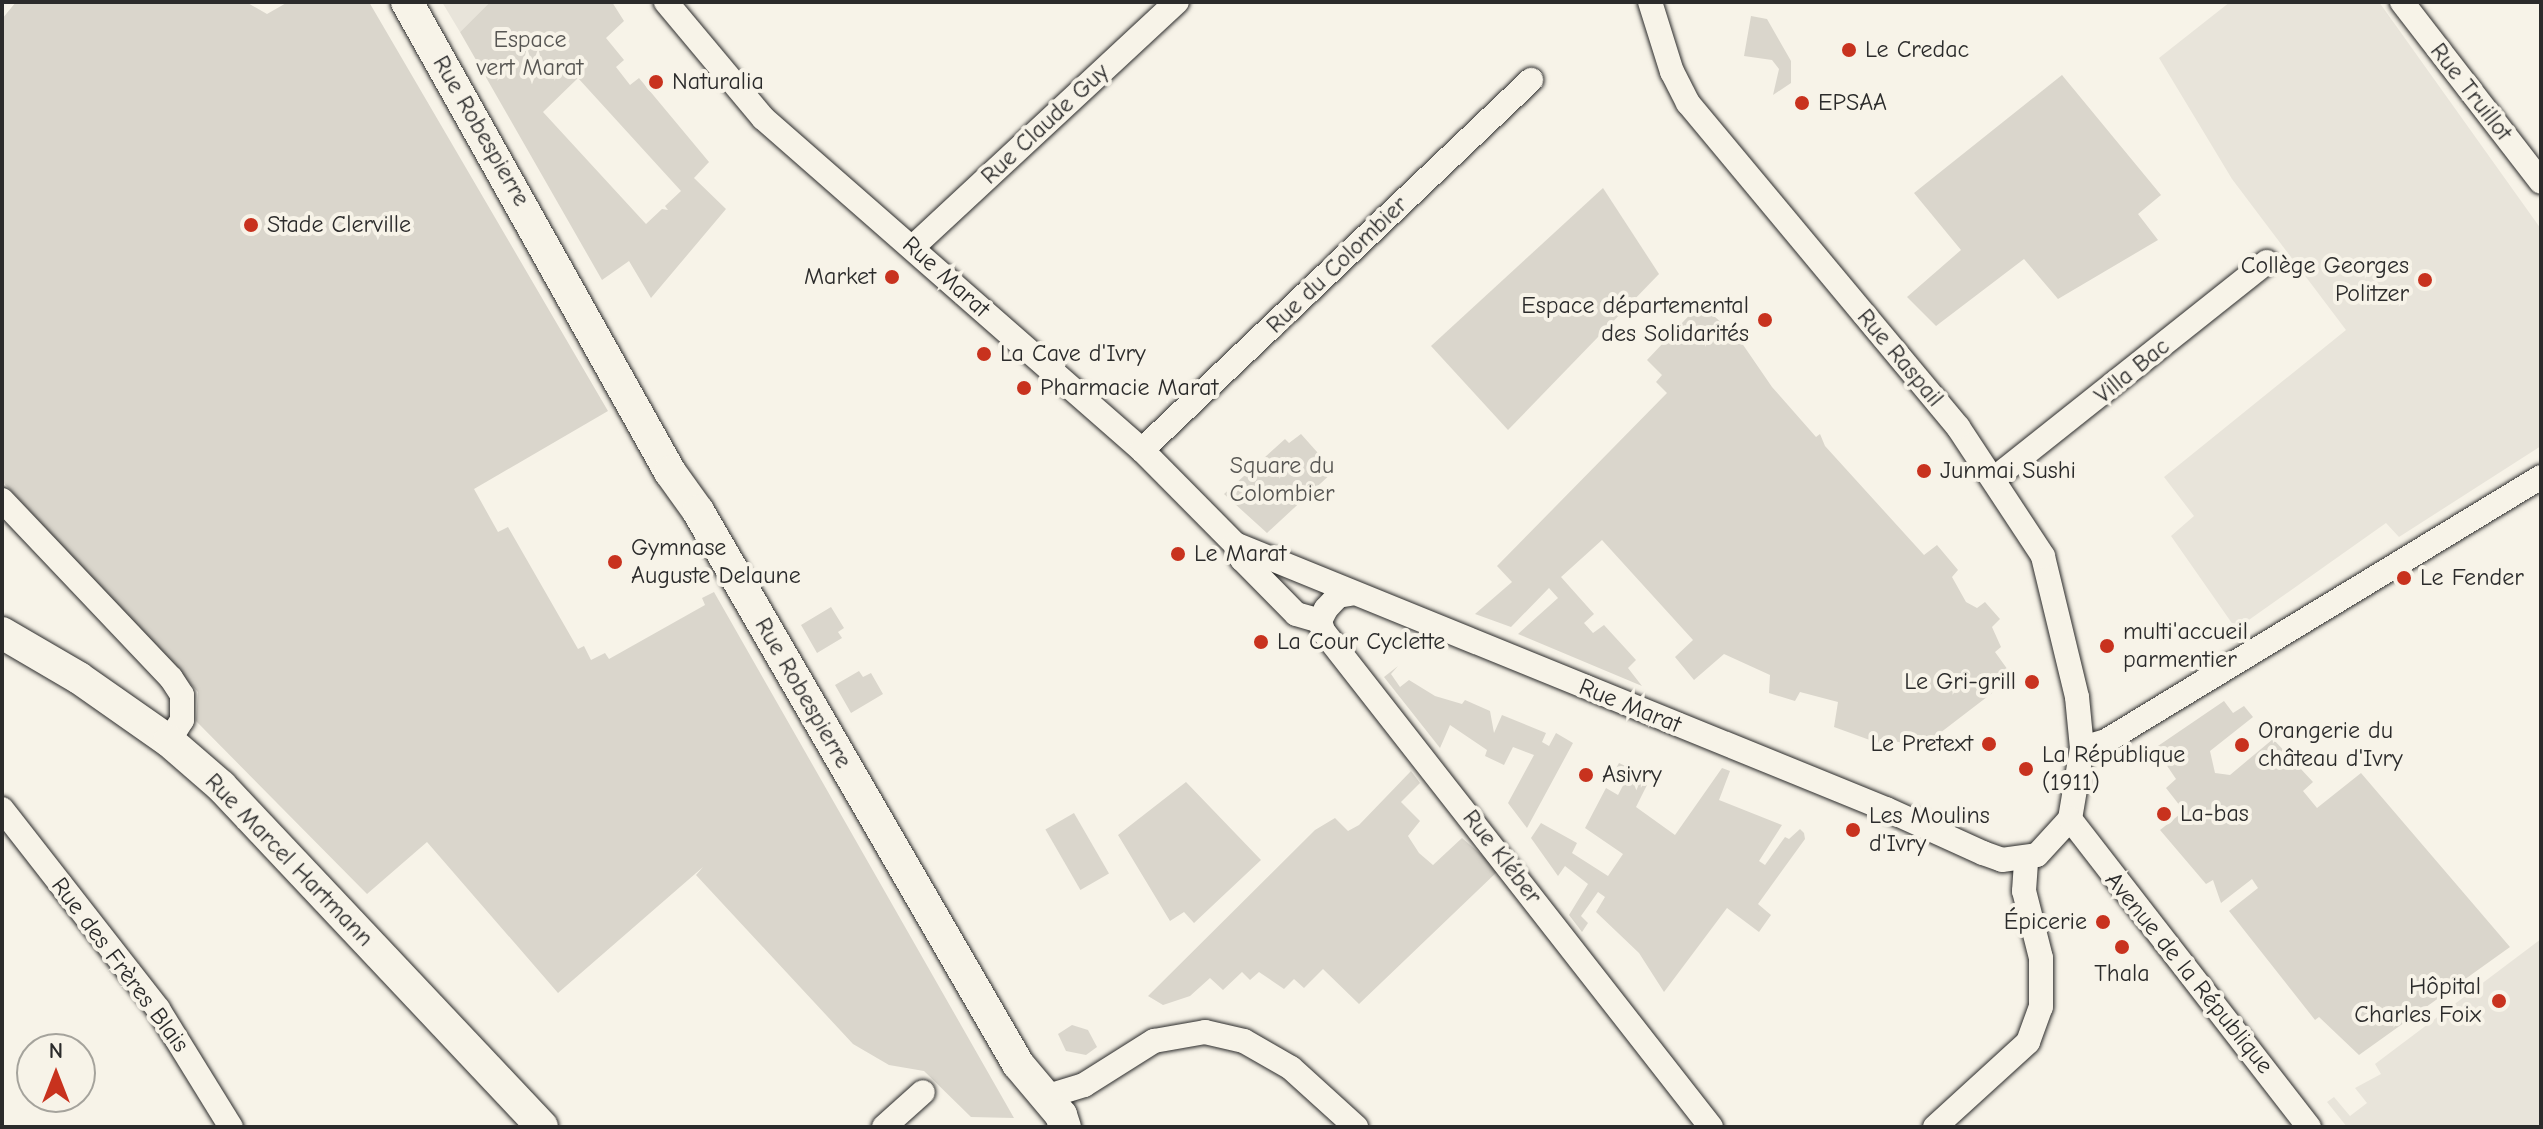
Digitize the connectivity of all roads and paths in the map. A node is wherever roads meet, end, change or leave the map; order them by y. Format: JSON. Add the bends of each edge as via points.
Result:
{"nodes":[{"id":1,"x":407,"y":2,"type":"edge"},
{"id":2,"x":666,"y":2,"type":"edge"},
{"id":3,"x":1177,"y":2,"type":"edge"},
{"id":4,"x":1650,"y":2,"type":"edge"},
{"id":5,"x":2402,"y":2,"type":"edge"},
{"id":6,"x":1531,"y":80,"type":"dead end"},
{"id":7,"x":2541,"y":182,"type":"edge"},
{"id":8,"x":914,"y":246,"type":"junction"},
{"id":9,"x":2267,"y":262,"type":"dead end"},
{"id":10,"x":1142,"y":450,"type":"junction"},
{"id":11,"x":2541,"y":477,"type":"edge"},
{"id":12,"x":1995,"y":478,"type":"junction"},
{"id":13,"x":2,"y":500,"type":"edge"},
{"id":14,"x":1235,"y":544,"type":"junction"},
{"id":15,"x":1350,"y":594,"type":"junction"},
{"id":16,"x":1320,"y":621,"type":"junction"},
{"id":17,"x":2,"y":633,"type":"edge"},
{"id":18,"x":169,"y":741,"type":"junction"},
{"id":19,"x":2082,"y":748,"type":"junction"},
{"id":20,"x":2,"y":809,"type":"edge"},
{"id":21,"x":2070,"y":819,"type":"junction"},
{"id":22,"x":2026,"y":860,"type":"junction"},
{"id":23,"x":923,"y":1092,"type":"dead end"},
{"id":24,"x":1045,"y":1097,"type":"junction"},
{"id":25,"x":231,"y":1127,"type":"edge"},
{"id":26,"x":542,"y":1127,"type":"edge"},
{"id":27,"x":884,"y":1127,"type":"edge"},
{"id":28,"x":1065,"y":1127,"type":"edge"},
{"id":29,"x":1356,"y":1127,"type":"edge"},
{"id":30,"x":1711,"y":1127,"type":"edge"},
{"id":31,"x":1935,"y":1127,"type":"edge"},
{"id":32,"x":2309,"y":1127,"type":"edge"}],
"edges":[{"from":1,"to":24,"type":"main road","name":"Rue Robespierre","via":[[670,472],[698,511],[1018,1064]]},
{"from":2,"to":8,"type":"street","name":"Rue Marat","via":[[763,118]]},
{"from":3,"to":8,"type":"street","name":"Rue Claude Guy"},
{"from":4,"to":12,"type":"street","name":"Rue Raspail","via":[[1672,72],[1688,103]]},
{"from":5,"to":7,"type":"street","name":"Rue Truillot"},
{"from":6,"to":10,"type":"street","name":"Rue du Colombier"},
{"from":8,"to":10,"type":"street","name":"Rue Marat"},
{"from":9,"to":12,"type":"street","name":"Villa Bac"},
{"from":10,"to":14,"type":"street","name":"Rue Marat"},
{"from":11,"to":19,"type":"street","via":[[2106,741]]},
{"from":12,"to":19,"type":"street","name":"Rue Raspail","via":[[2048,569],[2077,697]]},
{"from":13,"to":18,"type":"street","via":[[171,678],[182,695],[182,720]]},
{"from":14,"to":15,"type":"street","name":"Rue Marat"},
{"from":14,"to":16,"type":"street","name":"Rue Marat","via":[[1242,559],[1296,614]]},
{"from":15,"to":16,"type":"street","via":[[1338,596]]},
{"from":15,"to":22,"type":"street","name":"Rue Marat","via":[[1983,853]]},
{"from":16,"to":30,"type":"street","name":"Rue Kléber"},
{"from":17,"to":18,"type":"main road","name":"Rue Marcel Hartmann","via":[[79,678]]},
{"from":18,"to":26,"type":"main road","name":"Rue Marcel Hartmann","via":[[221,786]]},
{"from":19,"to":21,"type":"street","name":"Rue Raspail"},
{"from":20,"to":25,"type":"street","name":"Rue des Frères Blais","via":[[158,1009]]},
{"from":21,"to":22,"type":"street","via":[[2049,846]]},
{"from":21,"to":32,"type":"street","name":"Avenue de la République"},
{"from":22,"to":31,"type":"street","via":[[2024,891],[2041,958],[2041,1007],[2028,1042]]},
{"from":23,"to":27,"type":"street"},
{"from":24,"to":28,"type":"main road","name":"Rue Robespierre"},
{"from":24,"to":29,"type":"street","via":[[1084,1085],[1154,1041],[1205,1032],[1244,1041],[1291,1068]]}]}
